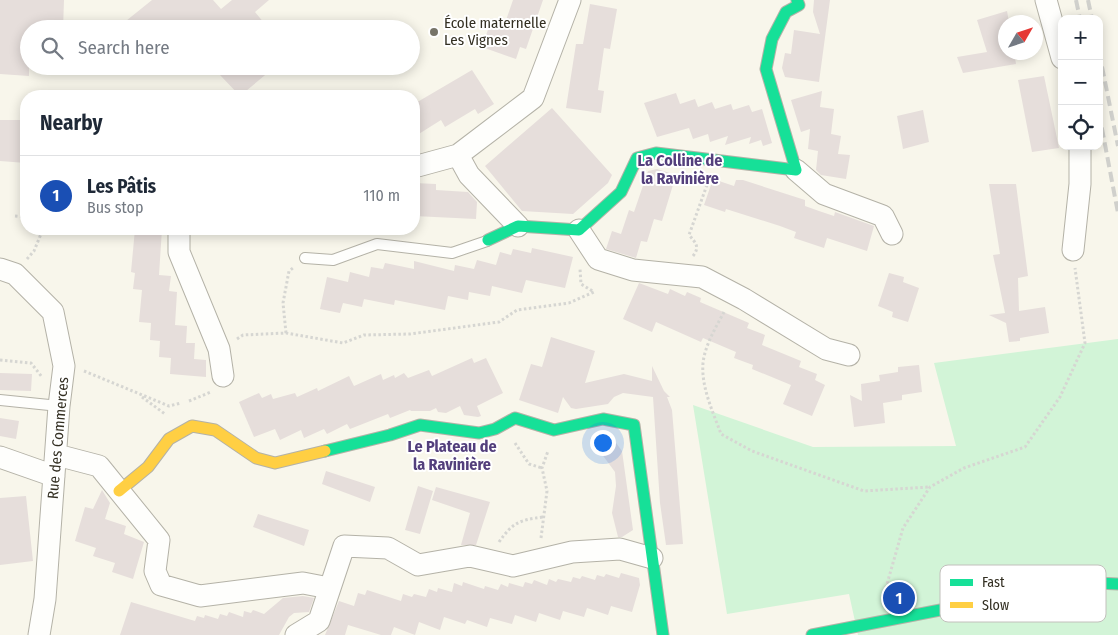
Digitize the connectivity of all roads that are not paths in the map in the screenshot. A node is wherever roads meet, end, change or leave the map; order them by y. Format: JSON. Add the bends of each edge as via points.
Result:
{"nodes":[{"id":1,"x":570,"y":0,"type":"edge"},
{"id":2,"x":1046,"y":0,"type":"edge"},
{"id":3,"x":798,"y":2,"type":"edge"},
{"id":4,"x":1058,"y":44,"type":"edge"},
{"id":5,"x":1080,"y":150,"type":"edge"},
{"id":6,"x":458,"y":156,"type":"junction"},
{"id":7,"x":420,"y":166,"type":"edge"},
{"id":8,"x":796,"y":170,"type":"junction"},
{"id":9,"x":518,"y":226,"type":"junction"},
{"id":10,"x":892,"y":234,"type":"dead end"},
{"id":11,"x":179,"y":235,"type":"edge"},
{"id":12,"x":584,"y":238,"type":"junction"},
{"id":13,"x":488,"y":240,"type":"joint"},
{"id":14,"x":1073,"y":250,"type":"road end"},
{"id":15,"x":305,"y":258,"type":"road end"},
{"id":16,"x":8,"y":271,"type":"edge"},
{"id":17,"x":849,"y":355,"type":"dead end"},
{"id":18,"x":223,"y":376,"type":"road end"},
{"id":19,"x":0,"y":400,"type":"edge"},
{"id":20,"x":59,"y":406,"type":"junction"},
{"id":21,"x":57,"y":455,"type":"junction"},
{"id":22,"x":0,"y":457,"type":"edge"},
{"id":23,"x":54,"y":476,"type":"junction"},
{"id":24,"x":119,"y":491,"type":"junction"},
{"id":25,"x":652,"y":558,"type":"junction"},
{"id":26,"x":329,"y":588,"type":"junction"},
{"id":27,"x":940,"y":610,"type":"edge"},
{"id":28,"x":841,"y":632,"type":"edge"},
{"id":29,"x":39,"y":635,"type":"edge"},
{"id":30,"x":296,"y":635,"type":"edge"},
{"id":31,"x":663,"y":635,"type":"edge"},
{"id":32,"x":812,"y":635,"type":"edge"}],
"edges":[{"from":1,"to":6,"type":"street","via":[[533,98]]},
{"from":2,"to":4,"type":"street"},
{"from":3,"to":8,"type":"street","via":[[786,12],[772,39],[766,69]]},
{"from":5,"to":14,"type":"street"},
{"from":6,"to":7,"type":"street"},
{"from":6,"to":9,"type":"street","via":[[468,176]]},
{"from":8,"to":10,"type":"street","via":[[824,194],[882,216]]},
{"from":8,"to":12,"type":"street","via":[[656,153],[637,158],[621,192]]},
{"from":9,"to":12,"type":"street"},
{"from":9,"to":13,"type":"street"},
{"from":11,"to":18,"type":"street","via":[[178,252],[219,349]]},
{"from":12,"to":17,"type":"street","via":[[598,258],[633,270],[702,277],[826,349]]},
{"from":13,"to":15,"type":"lane","via":[[452,253],[377,244],[333,260]]},
{"from":16,"to":20,"type":"street","name":"Rue des Commerces","via":[[53,312],[63,375]]},
{"from":19,"to":20,"type":"lane"},
{"from":20,"to":21,"type":"street","name":"Rue des Commerces"},
{"from":21,"to":23,"type":"street","name":"Rue des Commerces"},
{"from":21,"to":24,"type":"street","via":[[98,466]]},
{"from":22,"to":23,"type":"street"},
{"from":23,"to":29,"type":"street","name":"Rue des Commerces","via":[[45,599]]},
{"from":24,"to":25,"type":"street","via":[[148,467],[169,439],[192,426],[215,430],[256,458],[275,463],[420,425],[479,433],[516,418],[554,430],[603,419],[634,424]]},
{"from":24,"to":26,"type":"street","via":[[159,540],[155,571],[161,585],[200,596],[303,584]]},
{"from":25,"to":26,"type":"street","via":[[620,549],[572,552],[514,566],[470,556],[418,564],[388,548],[344,546]]},
{"from":25,"to":31,"type":"street"},
{"from":26,"to":30,"type":"street","via":[[319,621]]},
{"from":27,"to":28,"type":"street"},
{"from":28,"to":32,"type":"street"}]}
